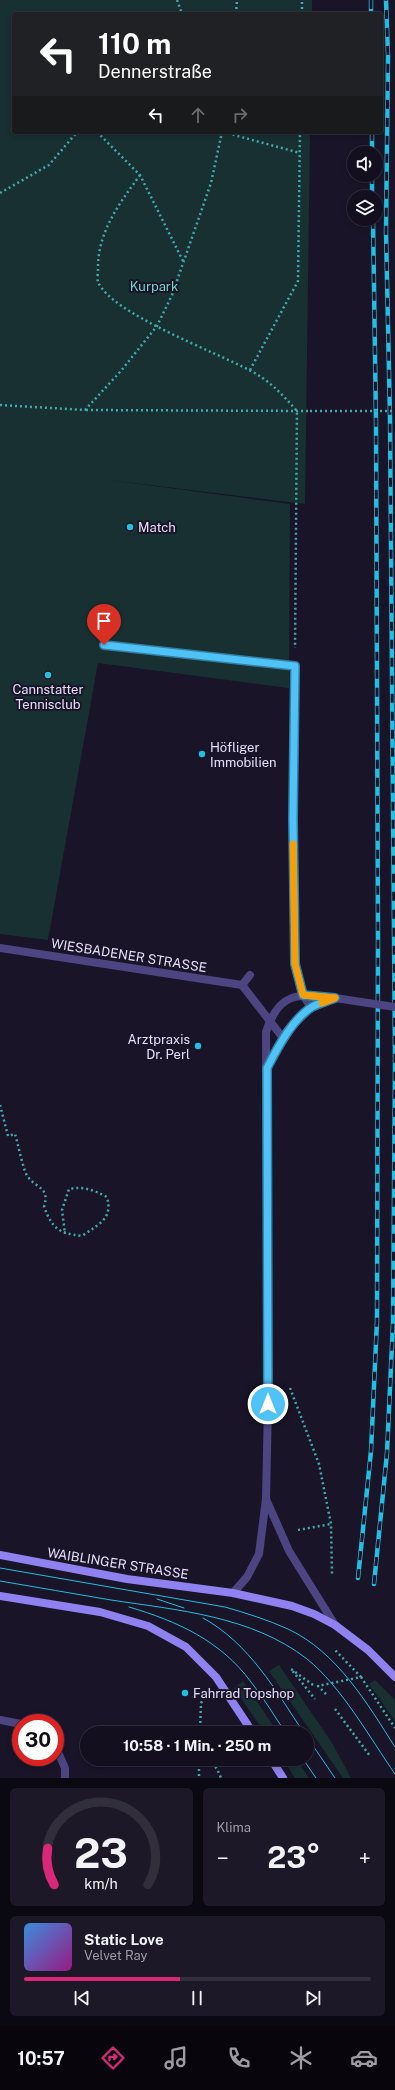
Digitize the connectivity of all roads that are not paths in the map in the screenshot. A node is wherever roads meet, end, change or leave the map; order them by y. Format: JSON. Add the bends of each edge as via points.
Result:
{"nodes":[{"id":1,"x":104,"y":645,"type":"dead end"},
{"id":2,"x":0,"y":948,"type":"edge"},
{"id":3,"x":250,"y":975,"type":"dead end"},
{"id":4,"x":242,"y":985,"type":"junction"},
{"id":5,"x":303,"y":995,"type":"junction"},
{"id":6,"x":335,"y":998,"type":"junction"},
{"id":7,"x":311,"y":1008,"type":"junction"},
{"id":8,"x":395,"y":1008,"type":"edge"},
{"id":9,"x":270,"y":1020,"type":"junction"},
{"id":10,"x":283,"y":1038,"type":"junction"},
{"id":11,"x":267,"y":1068,"type":"junction"},
{"id":12,"x":266,"y":1498,"type":"junction"},
{"id":13,"x":0,"y":1555,"type":"edge"},
{"id":14,"x":232,"y":1593,"type":"junction"},
{"id":15,"x":0,"y":1596,"type":"edge"},
{"id":16,"x":335,"y":1625,"type":"junction"},
{"id":17,"x":386,"y":1666,"type":"junction"},
{"id":18,"x":395,"y":1668,"type":"edge"},
{"id":19,"x":395,"y":1677,"type":"edge"},
{"id":20,"x":0,"y":1720,"type":"edge"},
{"id":21,"x":12,"y":1722,"type":"edge"},
{"id":22,"x":248,"y":1726,"type":"edge"},
{"id":23,"x":64,"y":1766,"type":"edge"},
{"id":24,"x":275,"y":1766,"type":"edge"},
{"id":25,"x":65,"y":1778,"type":"edge"},
{"id":26,"x":283,"y":1778,"type":"edge"}],
"edges":[{"from":1,"to":5,"type":"street","via":[[295,666],[295,964]]},
{"from":2,"to":4,"type":"street","name":"WIESBADENER STRASSE"},
{"from":3,"to":4,"type":"street"},
{"from":4,"to":9,"type":"street"},
{"from":5,"to":6,"type":"street"},
{"from":5,"to":7,"type":"street"},
{"from":5,"to":9,"type":"street","via":[[289,998],[274,1012]]},
{"from":6,"to":7,"type":"street"},
{"from":6,"to":8,"type":"street","bridge":true},
{"from":7,"to":10,"type":"street"},
{"from":9,"to":10,"type":"street"},
{"from":9,"to":11,"type":"street","via":[[265,1045]]},
{"from":10,"to":11,"type":"street"},
{"from":11,"to":12,"type":"street"},
{"from":12,"to":14,"type":"street","via":[[259,1554],[247,1577]]},
{"from":12,"to":16,"type":"street","via":[[289,1551]]},
{"from":13,"to":14,"type":"main road","name":"WAIBLINGER STRASSE","via":[[127,1579]]},
{"from":14,"to":16,"type":"main road","name":"WAIBLINGER STRASSE","via":[[292,1606]]},
{"from":15,"to":22,"type":"main road","via":[[100,1612],[148,1626],[186,1647],[216,1677]]},
{"from":16,"to":17,"type":"main road","name":"WAIBLINGER STRASSE"},
{"from":17,"to":18,"type":"street"},
{"from":17,"to":19,"type":"main road","name":"WAIBLINGER STRASSE"},
{"from":20,"to":21,"type":"street"},
{"from":23,"to":25,"type":"street"},
{"from":24,"to":26,"type":"main road"}]}
